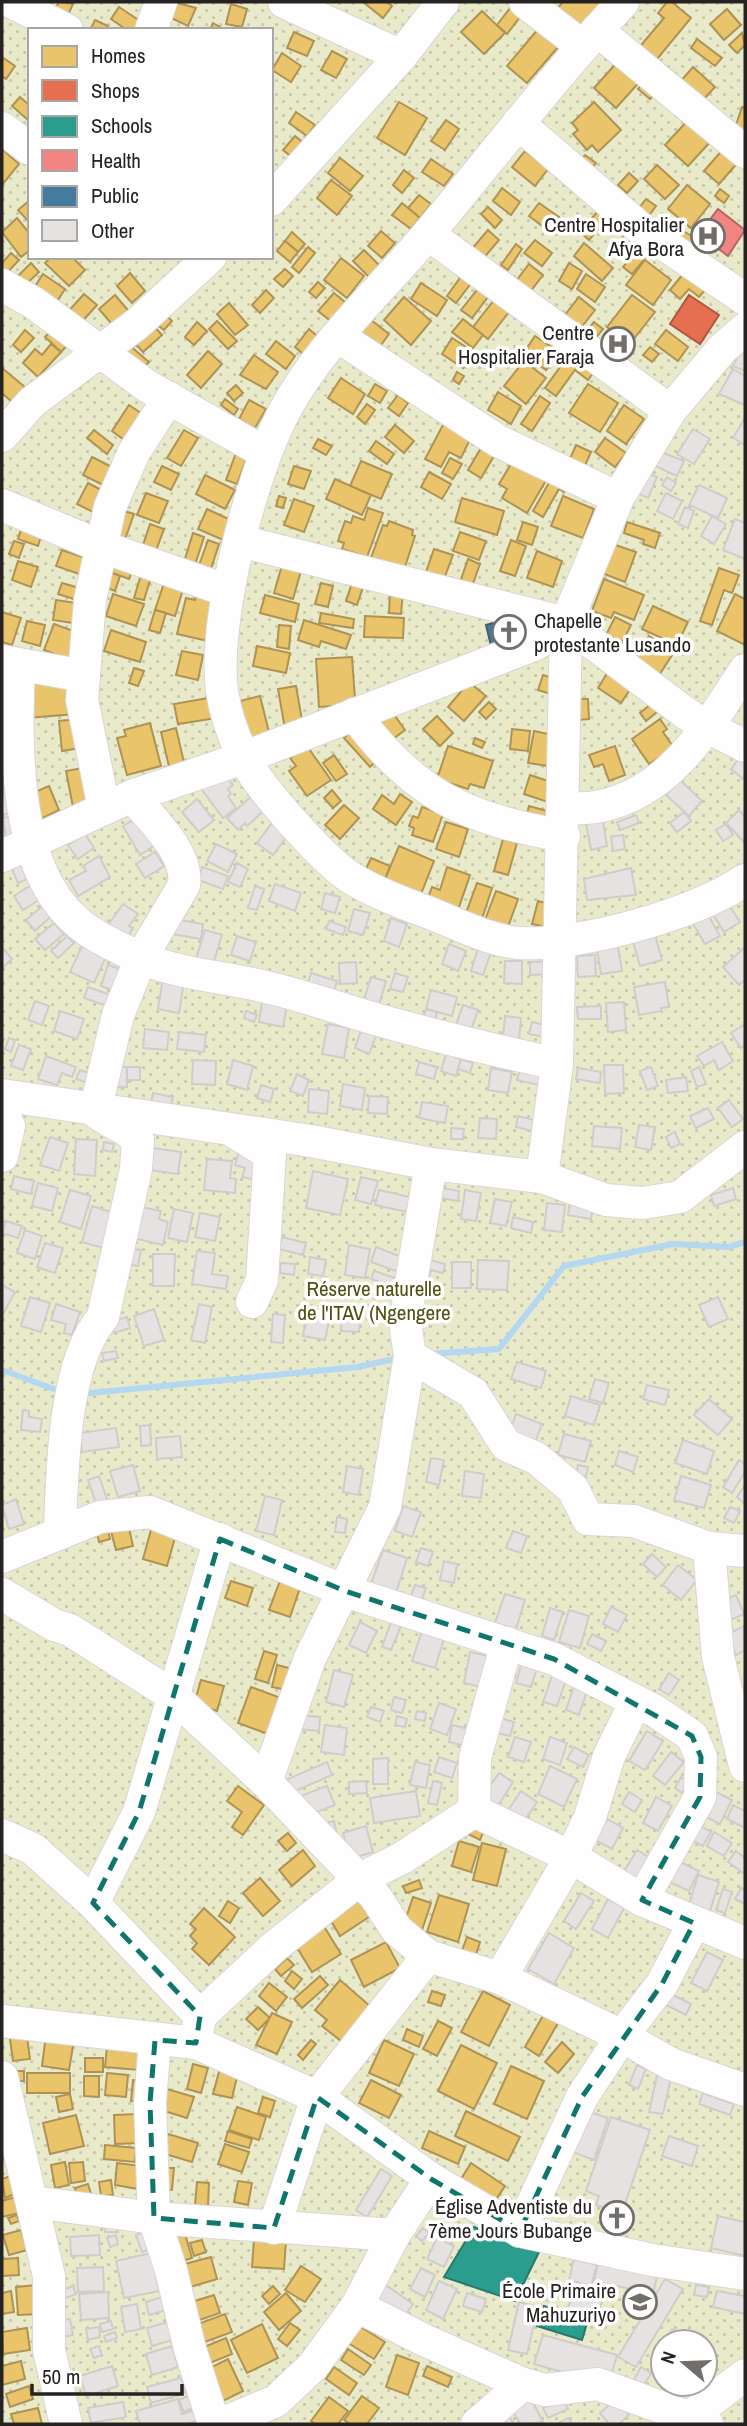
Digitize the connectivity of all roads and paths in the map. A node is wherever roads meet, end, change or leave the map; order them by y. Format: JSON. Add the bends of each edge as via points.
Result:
{"nodes":[{"id":1,"x":11,"y":2,"type":"edge"},
{"id":2,"x":162,"y":2,"type":"edge"},
{"id":3,"x":284,"y":2,"type":"edge"},
{"id":4,"x":443,"y":2,"type":"edge"},
{"id":5,"x":524,"y":2,"type":"edge"},
{"id":6,"x":623,"y":2,"type":"edge"},
{"id":7,"x":63,"y":28,"type":"edge"},
{"id":8,"x":152,"y":28,"type":"edge"},
{"id":9,"x":589,"y":38,"type":"junction"},
{"id":10,"x":401,"y":56,"type":"junction"},
{"id":11,"x":518,"y":123,"type":"junction"},
{"id":12,"x":2,"y":128,"type":"edge"},
{"id":13,"x":28,"y":148,"type":"edge"},
{"id":14,"x":745,"y":152,"type":"edge"},
{"id":15,"x":278,"y":182,"type":"edge"},
{"id":16,"x":428,"y":233,"type":"junction"},
{"id":17,"x":192,"y":262,"type":"edge"},
{"id":18,"x":2,"y":285,"type":"edge"},
{"id":19,"x":741,"y":286,"type":"edge"},
{"id":20,"x":745,"y":328,"type":"edge"},
{"id":21,"x":339,"y":337,"type":"junction"},
{"id":22,"x":99,"y":354,"type":"junction"},
{"id":23,"x":169,"y":398,"type":"junction"},
{"id":24,"x":670,"y":411,"type":"junction"},
{"id":25,"x":2,"y":436,"type":"edge"},
{"id":26,"x":266,"y":453,"type":"junction"},
{"id":27,"x":618,"y":498,"type":"junction"},
{"id":28,"x":2,"y":505,"type":"edge"},
{"id":29,"x":240,"y":541,"type":"junction"},
{"id":30,"x":100,"y":546,"type":"junction"},
{"id":31,"x":228,"y":591,"type":"junction"},
{"id":32,"x":566,"y":623,"type":"junction"},
{"id":33,"x":10,"y":663,"type":"edge"},
{"id":34,"x":745,"y":670,"type":"edge"},
{"id":35,"x":83,"y":676,"type":"junction"},
{"id":36,"x":354,"y":714,"type":"junction"},
{"id":37,"x":706,"y":727,"type":"junction"},
{"id":38,"x":745,"y":746,"type":"edge"},
{"id":39,"x":243,"y":758,"type":"junction"},
{"id":40,"x":12,"y":788,"type":"edge"},
{"id":41,"x":118,"y":802,"type":"junction"},
{"id":42,"x":564,"y":822,"type":"junction"},
{"id":43,"x":32,"y":844,"type":"junction"},
{"id":44,"x":2,"y":856,"type":"edge"},
{"id":45,"x":744,"y":883,"type":"edge"},
{"id":46,"x":561,"y":939,"type":"junction"},
{"id":47,"x":141,"y":958,"type":"junction"},
{"id":48,"x":557,"y":1064,"type":"junction"},
{"id":49,"x":2,"y":1096,"type":"edge"},
{"id":50,"x":2,"y":1111,"type":"edge"},
{"id":51,"x":95,"y":1111,"type":"junction"},
{"id":52,"x":230,"y":1129,"type":"junction"},
{"id":53,"x":745,"y":1147,"type":"edge"},
{"id":54,"x":2,"y":1156,"type":"edge"},
{"id":55,"x":431,"y":1164,"type":"junction"},
{"id":56,"x":542,"y":1177,"type":"junction"},
{"id":57,"x":252,"y":1302,"type":"dead end"},
{"id":58,"x":410,"y":1356,"type":"junction"},
{"id":59,"x":60,"y":1532,"type":"junction"},
{"id":60,"x":220,"y":1539,"type":"junction"},
{"id":61,"x":709,"y":1548,"type":"junction"},
{"id":62,"x":745,"y":1551,"type":"edge"},
{"id":63,"x":2,"y":1558,"type":"edge"},
{"id":64,"x":345,"y":1591,"type":"junction"},
{"id":65,"x":2,"y":1594,"type":"edge"},
{"id":66,"x":507,"y":1643,"type":"junction"},
{"id":67,"x":172,"y":1695,"type":"junction"},
{"id":68,"x":636,"y":1701,"type":"junction"},
{"id":69,"x":745,"y":1766,"type":"edge"},
{"id":70,"x":266,"y":1782,"type":"junction"},
{"id":71,"x":474,"y":1811,"type":"junction"},
{"id":72,"x":2,"y":1835,"type":"edge"},
{"id":73,"x":571,"y":1857,"type":"junction"},
{"id":74,"x":360,"y":1879,"type":"junction"},
{"id":75,"x":642,"y":1900,"type":"junction"},
{"id":76,"x":93,"y":1903,"type":"junction"},
{"id":77,"x":694,"y":1923,"type":"junction"},
{"id":78,"x":745,"y":1943,"type":"edge"},
{"id":79,"x":428,"y":1956,"type":"junction"},
{"id":80,"x":499,"y":1978,"type":"junction"},
{"id":81,"x":2,"y":2021,"type":"edge"},
{"id":82,"x":198,"y":2029,"type":"junction"},
{"id":83,"x":622,"y":2036,"type":"junction"},
{"id":84,"x":155,"y":2040,"type":"junction"},
{"id":85,"x":2,"y":2077,"type":"edge"},
{"id":86,"x":745,"y":2090,"type":"edge"},
{"id":87,"x":317,"y":2097,"type":"junction"},
{"id":88,"x":431,"y":2179,"type":"junction"},
{"id":89,"x":33,"y":2202,"type":"junction"},
{"id":90,"x":154,"y":2218,"type":"junction"},
{"id":91,"x":274,"y":2228,"type":"junction"},
{"id":92,"x":520,"y":2231,"type":"junction"},
{"id":93,"x":394,"y":2235,"type":"junction"},
{"id":94,"x":745,"y":2274,"type":"edge"},
{"id":95,"x":357,"y":2306,"type":"junction"},
{"id":96,"x":745,"y":2375,"type":"edge"},
{"id":97,"x":523,"y":2384,"type":"junction"},
{"id":98,"x":692,"y":2423,"type":"edge"},
{"id":99,"x":66,"y":2424,"type":"edge"},
{"id":100,"x":214,"y":2424,"type":"edge"},
{"id":101,"x":221,"y":2424,"type":"edge"},
{"id":102,"x":477,"y":2424,"type":"edge"}],
"edges":[{"from":1,"to":7,"type":"street"},
{"from":2,"to":8,"type":"street"},
{"from":3,"to":10,"type":"street"},
{"from":4,"to":10,"type":"street"},
{"from":5,"to":9,"type":"street"},
{"from":6,"to":9,"type":"street"},
{"from":9,"to":11,"type":"street"},
{"from":9,"to":14,"type":"street"},
{"from":10,"to":15,"type":"street"},
{"from":11,"to":16,"type":"street"},
{"from":11,"to":19,"type":"street","via":[[640,228]]},
{"from":12,"to":13,"type":"street"},
{"from":16,"to":21,"type":"street"},
{"from":16,"to":24,"type":"street"},
{"from":17,"to":22,"type":"street"},
{"from":18,"to":22,"type":"street","via":[[34,303]]},
{"from":20,"to":24,"type":"street"},
{"from":21,"to":26,"type":"street","via":[[285,410]]},
{"from":21,"to":27,"type":"street","via":[[498,441]]},
{"from":22,"to":23,"type":"street"},
{"from":22,"to":25,"type":"street","via":[[32,402]]},
{"from":23,"to":26,"type":"street"},
{"from":23,"to":30,"type":"street","via":[[134,452],[110,507]]},
{"from":24,"to":27,"type":"street"},
{"from":26,"to":29,"type":"street"},
{"from":27,"to":32,"type":"street"},
{"from":28,"to":30,"type":"street"},
{"from":29,"to":31,"type":"street"},
{"from":29,"to":32,"type":"street"},
{"from":30,"to":31,"type":"street"},
{"from":30,"to":35,"type":"street"},
{"from":31,"to":39,"type":"street","via":[[222,689]]},
{"from":32,"to":36,"type":"street","via":[[536,644]]},
{"from":32,"to":37,"type":"street"},
{"from":32,"to":42,"type":"street"},
{"from":33,"to":35,"type":"street"},
{"from":33,"to":40,"type":"street","via":[[16,746]]},
{"from":34,"to":37,"type":"street"},
{"from":35,"to":41,"type":"street","via":[[82,700]]},
{"from":36,"to":39,"type":"street"},
{"from":36,"to":42,"type":"street","via":[[400,767],[449,803],[491,820]]},
{"from":37,"to":38,"type":"street"},
{"from":37,"to":42,"type":"street","via":[[673,769],[641,792]]},
{"from":39,"to":41,"type":"street"},
{"from":39,"to":46,"type":"street","via":[[323,856],[350,877],[395,900],[505,940]]},
{"from":40,"to":43,"type":"street"},
{"from":41,"to":43,"type":"street"},
{"from":41,"to":47,"type":"street","via":[[163,833],[186,875]]},
{"from":42,"to":46,"type":"street"},
{"from":43,"to":44,"type":"street"},
{"from":43,"to":47,"type":"street","via":[[41,871],[77,923]]},
{"from":45,"to":46,"type":"street","via":[[679,913]]},
{"from":46,"to":48,"type":"street"},
{"from":47,"to":48,"type":"street"},
{"from":47,"to":51,"type":"street","via":[[118,1015]]},
{"from":48,"to":56,"type":"street"},
{"from":49,"to":51,"type":"street"},
{"from":50,"to":54,"type":"street","via":[[9,1126]]},
{"from":51,"to":52,"type":"street"},
{"from":51,"to":59,"type":"street","via":[[109,1123],[130,1130],[138,1140],[137,1159],[103,1317],[93,1328],[70,1395]]},
{"from":52,"to":55,"type":"street"},
{"from":52,"to":57,"type":"street","via":[[270,1154],[262,1280]]},
{"from":53,"to":56,"type":"street","via":[[680,1197],[643,1203],[606,1200]]},
{"from":55,"to":56,"type":"street"},
{"from":55,"to":58,"type":"street","via":[[409,1295],[406,1329]]},
{"from":58,"to":61,"type":"street","via":[[473,1393],[506,1445],[536,1458],[573,1489],[588,1519],[634,1521]]},
{"from":58,"to":64,"type":"street","via":[[385,1507]]},
{"from":59,"to":60,"type":"street","via":[[100,1517],[150,1512]]},
{"from":59,"to":63,"type":"street"},
{"from":60,"to":64,"type":"street"},
{"from":60,"to":67,"type":"street"},
{"from":61,"to":62,"type":"street"},
{"from":61,"to":69,"type":"street","via":[[718,1657]]},
{"from":64,"to":66,"type":"street"},
{"from":64,"to":70,"type":"street","via":[[310,1658]]},
{"from":65,"to":67,"type":"street","via":[[70,1630]]},
{"from":66,"to":68,"type":"street","via":[[554,1659]]},
{"from":66,"to":71,"type":"street","via":[[475,1758]]},
{"from":67,"to":70,"type":"street"},
{"from":67,"to":76,"type":"street","via":[[139,1812]]},
{"from":68,"to":73,"type":"street","via":[[609,1756],[590,1817]]},
{"from":68,"to":75,"type":"street","via":[[692,1736],[701,1757],[700,1797]]},
{"from":70,"to":74,"type":"street"},
{"from":71,"to":73,"type":"street"},
{"from":71,"to":74,"type":"street"},
{"from":72,"to":76,"type":"street","via":[[33,1849]]},
{"from":73,"to":75,"type":"street"},
{"from":73,"to":80,"type":"street"},
{"from":74,"to":79,"type":"street","via":[[397,1930]]},
{"from":74,"to":82,"type":"street","via":[[274,1947]]},
{"from":75,"to":77,"type":"street"},
{"from":76,"to":82,"type":"street"},
{"from":77,"to":78,"type":"street"},
{"from":77,"to":83,"type":"street","via":[[662,1984]]},
{"from":79,"to":80,"type":"street"},
{"from":79,"to":87,"type":"street"},
{"from":80,"to":83,"type":"street"},
{"from":81,"to":84,"type":"street"},
{"from":82,"to":84,"type":"street"},
{"from":82,"to":87,"type":"street"},
{"from":83,"to":86,"type":"street","via":[[671,2064]]},
{"from":83,"to":92,"type":"street","via":[[582,2097]]},
{"from":84,"to":90,"type":"street","via":[[150,2102]]},
{"from":85,"to":89,"type":"street"},
{"from":87,"to":88,"type":"street"},
{"from":87,"to":91,"type":"street"},
{"from":88,"to":92,"type":"street"},
{"from":88,"to":93,"type":"street"},
{"from":89,"to":90,"type":"street"},
{"from":89,"to":99,"type":"street","via":[[49,2276],[49,2350]]},
{"from":90,"to":91,"type":"street"},
{"from":90,"to":100,"type":"street"},
{"from":91,"to":93,"type":"street"},
{"from":92,"to":94,"type":"street","via":[[652,2260]]},
{"from":93,"to":95,"type":"street"},
{"from":95,"to":97,"type":"street"},
{"from":95,"to":101,"type":"street","via":[[313,2366],[276,2401]]},
{"from":96,"to":98,"type":"street"},
{"from":97,"to":98,"type":"street","via":[[545,2390],[598,2384]]},
{"from":97,"to":102,"type":"street"}]}
